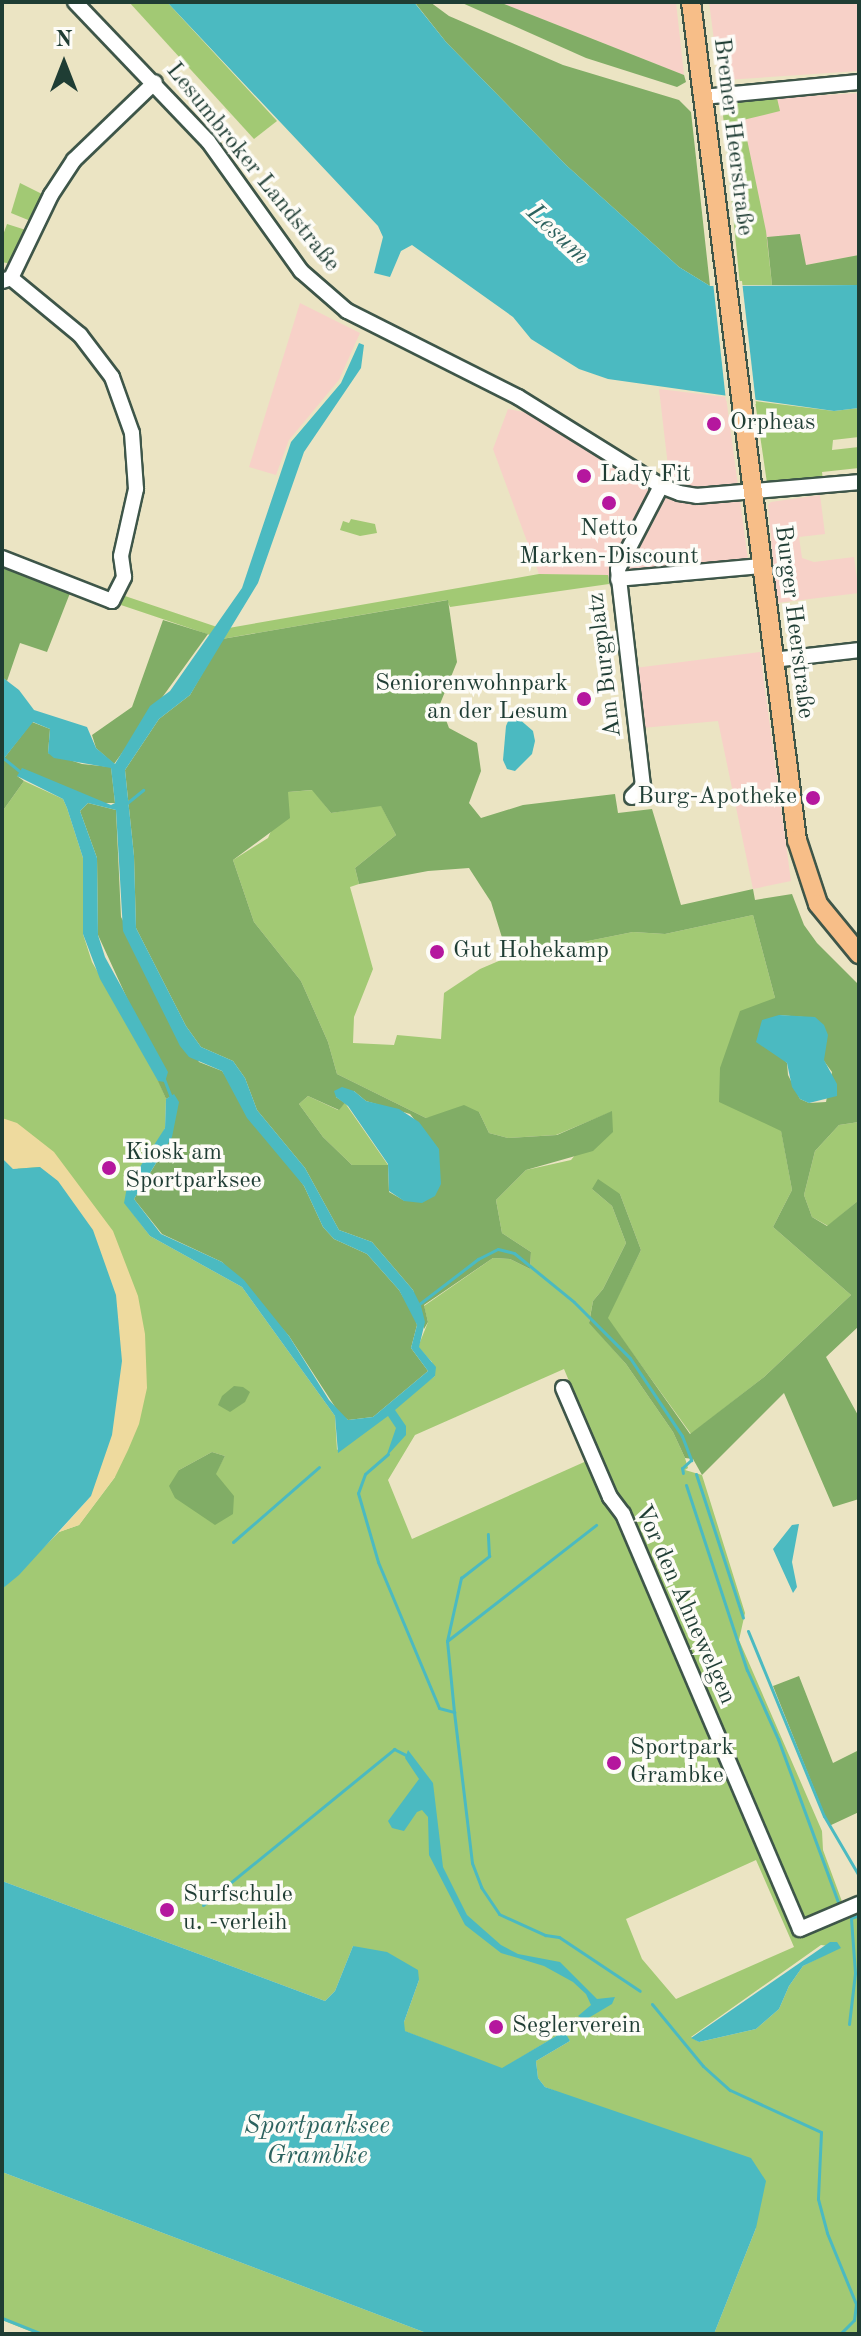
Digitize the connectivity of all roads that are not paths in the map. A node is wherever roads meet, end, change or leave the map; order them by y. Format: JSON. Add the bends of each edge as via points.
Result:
{"nodes":[{"id":1,"x":75,"y":2,"type":"edge"},
{"id":2,"x":691,"y":2,"type":"edge"},
{"id":3,"x":155,"y":82,"type":"junction"},
{"id":4,"x":859,"y":82,"type":"edge"},
{"id":5,"x":702,"y":97,"type":"junction"},
{"id":6,"x":726,"y":278,"type":"joint"},
{"id":7,"x":6,"y":280,"type":"edge"},
{"id":8,"x":859,"y":482,"type":"edge"},
{"id":9,"x":661,"y":486,"type":"junction"},
{"id":10,"x":753,"y":491,"type":"junction"},
{"id":11,"x":2,"y":558,"type":"edge"},
{"id":12,"x":762,"y":566,"type":"junction"},
{"id":13,"x":618,"y":579,"type":"junction"},
{"id":14,"x":859,"y":650,"type":"edge"},
{"id":15,"x":773,"y":660,"type":"junction"},
{"id":16,"x":632,"y":797,"type":"dead end"},
{"id":17,"x":859,"y":954,"type":"edge"},
{"id":18,"x":563,"y":1388,"type":"dead end"},
{"id":19,"x":859,"y":1904,"type":"edge"}],
"edges":[{"from":1,"to":3,"type":"street","name":"Lesumbroker Landstraße"},
{"from":2,"to":5,"type":"main road","name":"Bremer Heerstraße"},
{"from":3,"to":7,"type":"street","via":[[74,160]]},
{"from":3,"to":9,"type":"street","name":"Lesumbroker Landstraße","via":[[208,141],[301,271],[347,311],[518,397]]},
{"from":4,"to":5,"type":"street"},
{"from":5,"to":6,"type":"main road","name":"Bremer Heerstraße"},
{"from":6,"to":10,"type":"main road","name":"Burger Heerstraße"},
{"from":7,"to":11,"type":"street","via":[[90,346],[112,377],[132,433],[136,489],[121,556],[124,577],[112,601]]},
{"from":8,"to":10,"type":"street","name":"Lesumbroker Landstraße"},
{"from":9,"to":10,"type":"street","name":"Lesumbroker Landstraße","via":[[697,496]]},
{"from":9,"to":13,"type":"street","name":"Am Burgplatz","via":[[634,534]]},
{"from":10,"to":12,"type":"main road","name":"Burger Heerstraße"},
{"from":12,"to":13,"type":"street"},
{"from":12,"to":15,"type":"main road","name":"Burger Heerstraße"},
{"from":13,"to":16,"type":"street","name":"Am Burgplatz","via":[[643,786]]},
{"from":14,"to":15,"type":"street"},
{"from":15,"to":17,"type":"main road","name":"Burger Heerstraße","via":[[802,864],[818,904]]},
{"from":18,"to":19,"type":"street","name":"Vor den Ahnewelgen","via":[[610,1497],[623,1514],[800,1929]]}]}
